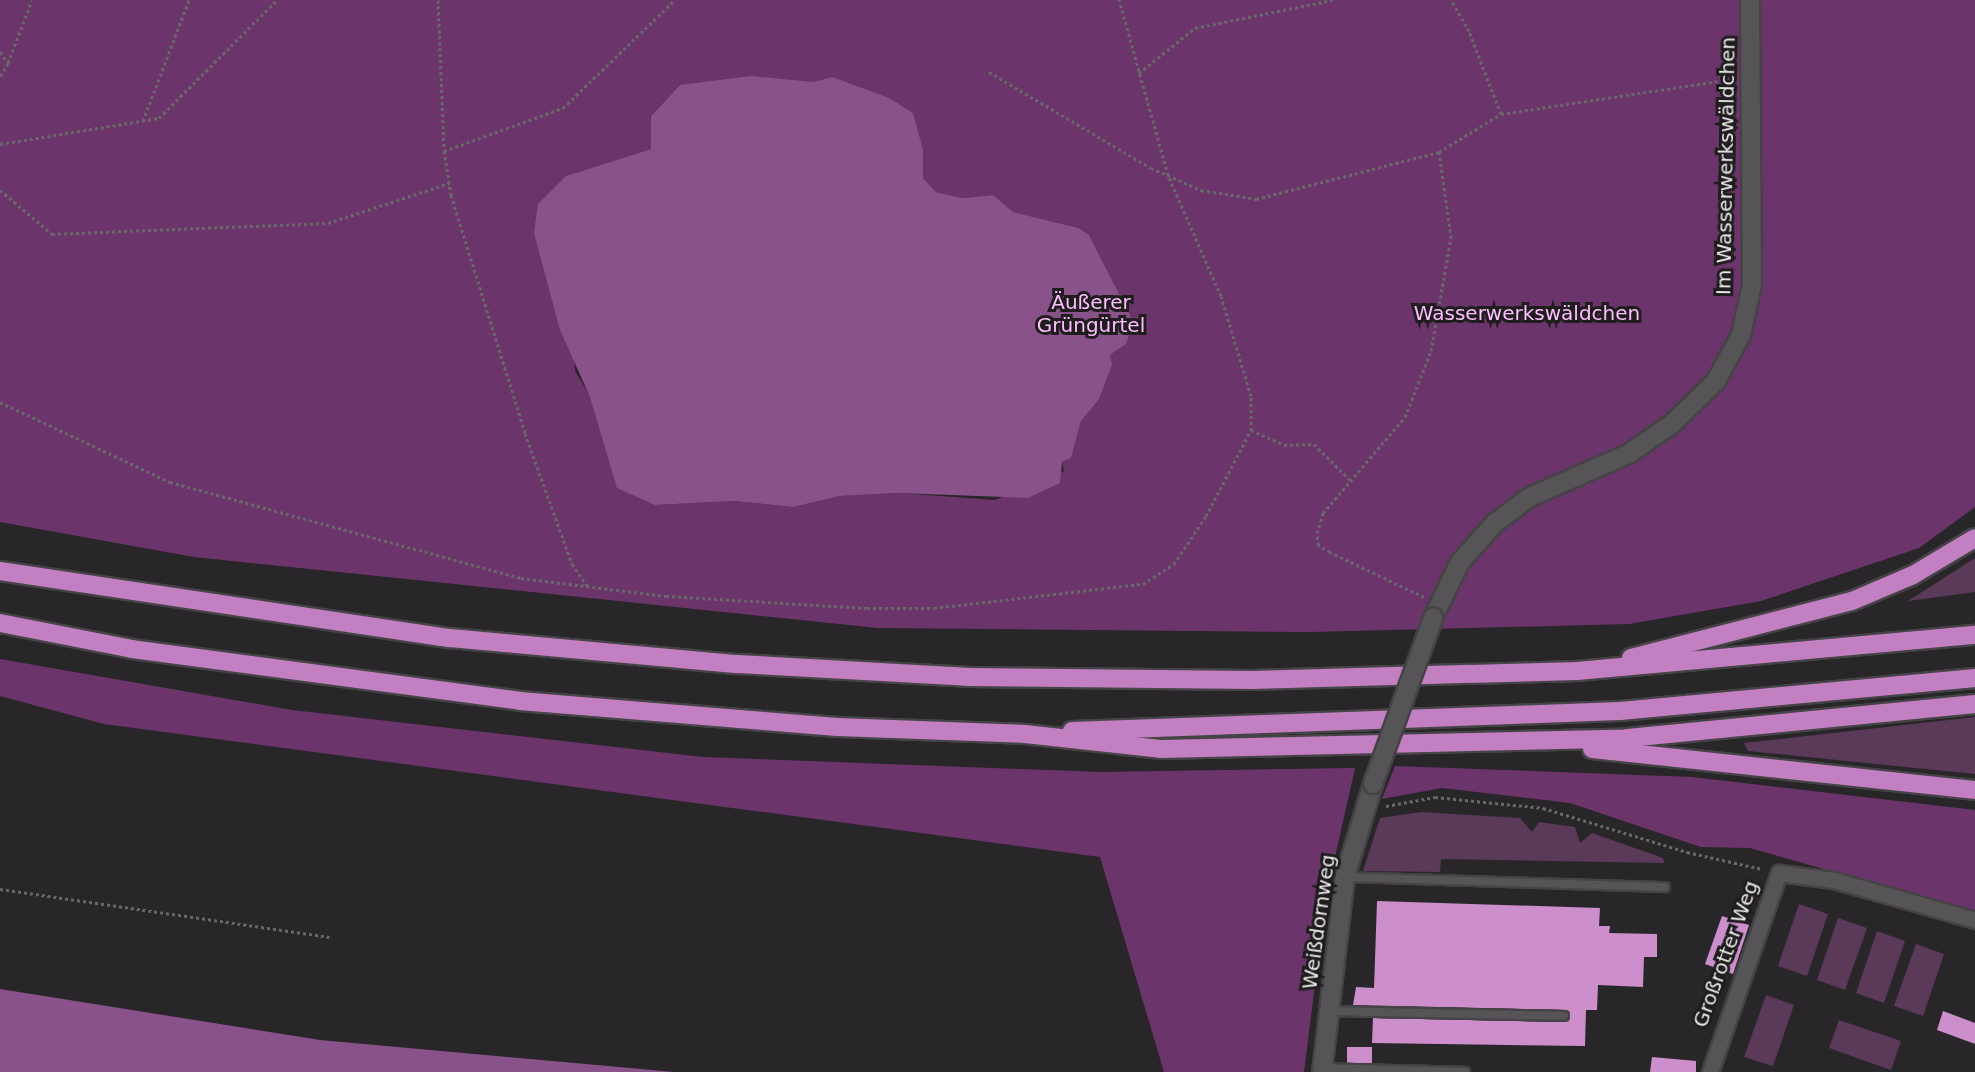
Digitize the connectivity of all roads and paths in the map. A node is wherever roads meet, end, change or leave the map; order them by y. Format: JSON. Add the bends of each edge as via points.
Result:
{"nodes":[{"id":1,"x":32,"y":0,"type":"edge"},
{"id":2,"x":189,"y":0,"type":"edge"},
{"id":3,"x":277,"y":0,"type":"edge"},
{"id":4,"x":438,"y":0,"type":"edge"},
{"id":5,"x":675,"y":0,"type":"edge"},
{"id":6,"x":1119,"y":0,"type":"edge"},
{"id":7,"x":1333,"y":0,"type":"edge"},
{"id":8,"x":1450,"y":0,"type":"edge"},
{"id":9,"x":1750,"y":0,"type":"edge"},
{"id":10,"x":0,"y":52,"type":"edge"},
{"id":11,"x":8,"y":63,"type":"junction"},
{"id":12,"x":989,"y":72,"type":"dead end"},
{"id":13,"x":1139,"y":73,"type":"junction"},
{"id":14,"x":1751,"y":76,"type":"junction"},
{"id":15,"x":0,"y":77,"type":"edge"},
{"id":16,"x":1501,"y":114,"type":"junction"},
{"id":17,"x":143,"y":121,"type":"junction"},
{"id":18,"x":0,"y":144,"type":"edge"},
{"id":19,"x":444,"y":151,"type":"junction"},
{"id":20,"x":1439,"y":152,"type":"junction"},
{"id":21,"x":1168,"y":175,"type":"junction"},
{"id":22,"x":450,"y":183,"type":"junction"},
{"id":23,"x":0,"y":190,"type":"edge"},
{"id":24,"x":0,"y":402,"type":"edge"},
{"id":25,"x":1251,"y":430,"type":"junction"},
{"id":26,"x":1350,"y":480,"type":"junction"},
{"id":27,"x":1975,"y":538,"type":"edge"},
{"id":28,"x":0,"y":571,"type":"edge"},
{"id":29,"x":589,"y":588,"type":"junction"},
{"id":30,"x":1427,"y":599,"type":"dead end"},
{"id":31,"x":0,"y":623,"type":"edge"},
{"id":32,"x":1975,"y":635,"type":"edge"},
{"id":33,"x":1577,"y":671,"type":"junction"},
{"id":34,"x":1975,"y":678,"type":"edge"},
{"id":35,"x":1975,"y":704,"type":"edge"},
{"id":36,"x":1025,"y":734,"type":"junction"},
{"id":37,"x":1524,"y":744,"type":"junction"},
{"id":38,"x":1373,"y":784,"type":"joint"},
{"id":39,"x":1975,"y":790,"type":"edge"},
{"id":40,"x":1410,"y":802,"type":"dead end"},
{"id":41,"x":1779,"y":873,"type":"junction"},
{"id":42,"x":1345,"y":877,"type":"junction"},
{"id":43,"x":1665,"y":887,"type":"dead end"},
{"id":44,"x":0,"y":889,"type":"edge"},
{"id":45,"x":1975,"y":920,"type":"edge"},
{"id":46,"x":330,"y":937,"type":"dead end"},
{"id":47,"x":1330,"y":1011,"type":"junction"},
{"id":48,"x":1564,"y":1016,"type":"dead end"},
{"id":49,"x":1323,"y":1070,"type":"edge"},
{"id":50,"x":1465,"y":1072,"type":"edge"},
{"id":51,"x":1710,"y":1072,"type":"edge"}],
"edges":[{"from":1,"to":11,"type":"path"},
{"from":2,"to":17,"type":"path"},
{"from":3,"to":17,"type":"path","via":[[169,110]]},
{"from":4,"to":19,"type":"path"},
{"from":5,"to":19,"type":"path","via":[[563,108]]},
{"from":6,"to":13,"type":"path"},
{"from":7,"to":13,"type":"path","via":[[1195,28]]},
{"from":8,"to":16,"type":"path","via":[[1469,31]]},
{"from":9,"to":14,"type":"street","name":"Im Wasserwerkswäldchen"},
{"from":10,"to":11,"type":"path"},
{"from":11,"to":15,"type":"path"},
{"from":12,"to":21,"type":"path"},
{"from":13,"to":21,"type":"path"},
{"from":14,"to":16,"type":"path"},
{"from":14,"to":38,"type":"street","name":"Im Wasserwerkswäldchen","bridge":true,"via":[[1752,285],[1741,335],[1716,381],[1673,423],[1630,453],[1530,497],[1495,523],[1460,562],[1434,618]]},
{"from":16,"to":20,"type":"path"},
{"from":17,"to":18,"type":"path"},
{"from":19,"to":22,"type":"path"},
{"from":20,"to":21,"type":"path","via":[[1256,199],[1229,198]]},
{"from":20,"to":26,"type":"path","via":[[1451,238],[1431,351],[1405,417]]},
{"from":21,"to":25,"type":"path","via":[[1221,296],[1251,396]]},
{"from":22,"to":23,"type":"path","via":[[328,223],[52,234]]},
{"from":22,"to":29,"type":"path","via":[[525,433],[572,564]]},
{"from":24,"to":29,"type":"path","via":[[171,482],[521,578]]},
{"from":25,"to":26,"type":"path","via":[[1284,445],[1314,444]]},
{"from":25,"to":29,"type":"path","via":[[1188,546],[1160,577],[1143,584],[934,608]]},
{"from":26,"to":30,"type":"path","via":[[1323,513],[1318,545]]},
{"from":27,"to":33,"type":"highway","via":[[1913,575],[1852,601]]},
{"from":28,"to":33,"type":"highway","via":[[450,638],[750,665],[1108,680]]},
{"from":31,"to":36,"type":"highway","via":[[132,649],[520,701],[837,727]]},
{"from":32,"to":33,"type":"highway"},
{"from":34,"to":36,"type":"highway","via":[[1620,711]]},
{"from":35,"to":37,"type":"highway","via":[[1752,728]]},
{"from":36,"to":37,"type":"highway","via":[[1160,749]]},
{"from":37,"to":39,"type":"highway"},
{"from":38,"to":42,"type":"street","name":"Weißdornweg"},
{"from":40,"to":41,"type":"path","via":[[1435,797],[1543,808],[1687,852]]},
{"from":41,"to":45,"type":"street","name":"Großrotter Weg","via":[[1834,880]]},
{"from":41,"to":51,"type":"street","name":"Großrotter Weg"},
{"from":42,"to":43,"type":"lane"},
{"from":42,"to":47,"type":"street","name":"Weißdornweg"},
{"from":44,"to":46,"type":"path"},
{"from":47,"to":48,"type":"lane"},
{"from":47,"to":49,"type":"street","name":"Weißdornweg"},
{"from":49,"to":50,"type":"lane","name":"Weißdornweg"}]}
